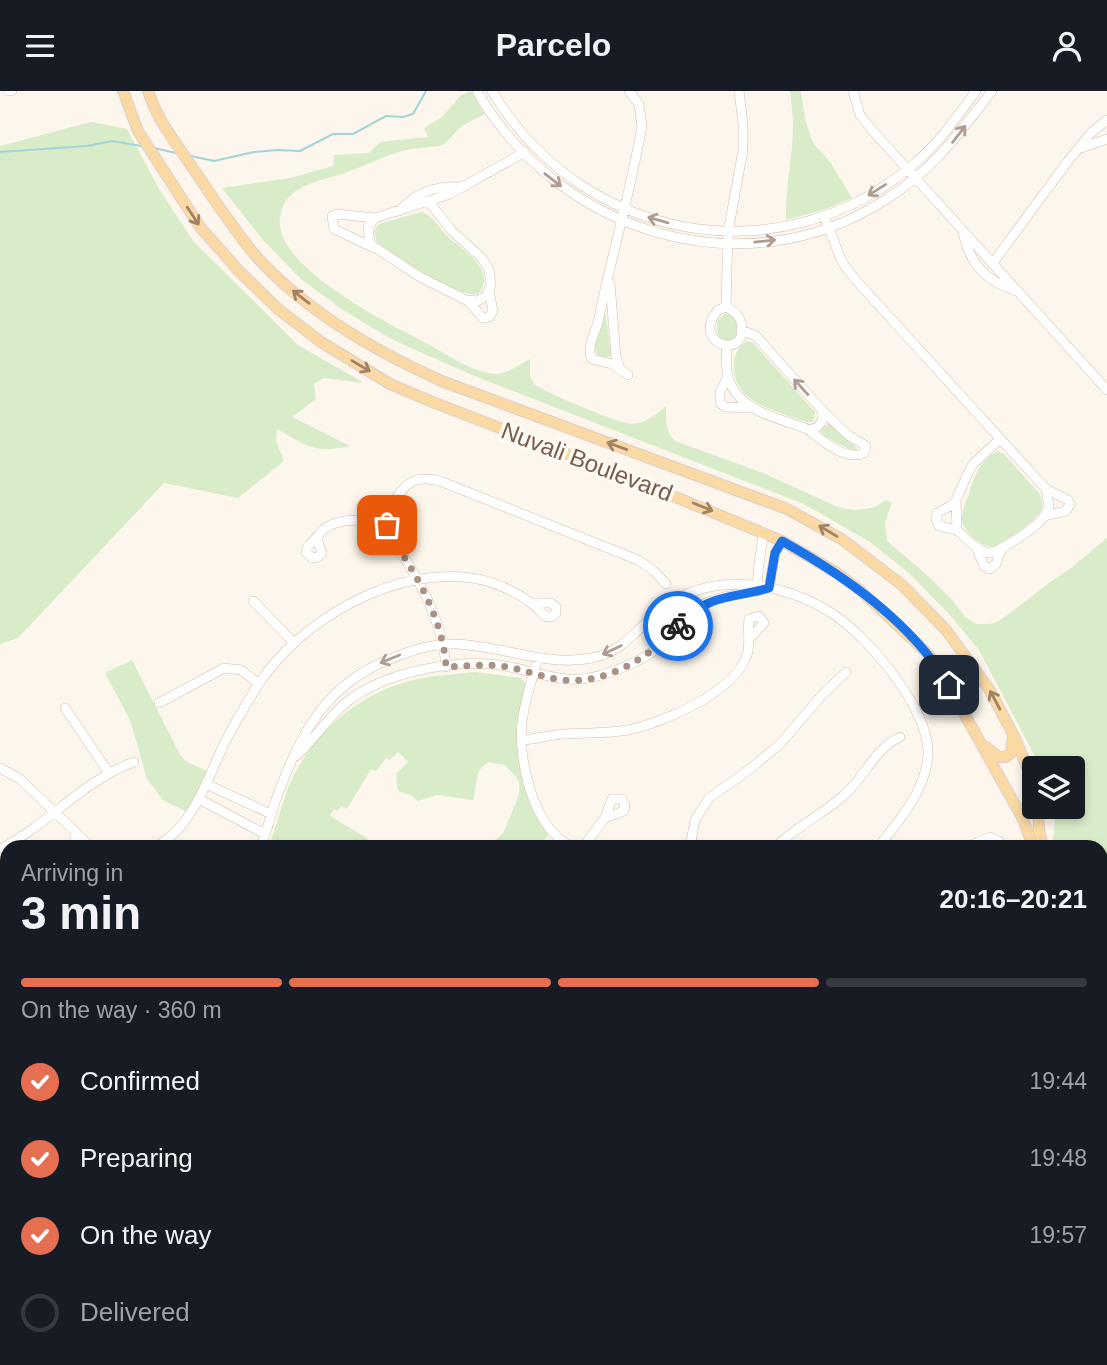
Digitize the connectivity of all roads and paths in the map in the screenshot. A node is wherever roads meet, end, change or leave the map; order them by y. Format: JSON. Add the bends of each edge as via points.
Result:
{"nodes":[{"id":1,"x":123,"y":91,"type":"edge"},
{"id":2,"x":148,"y":91,"type":"edge"},
{"id":3,"x":477,"y":91,"type":"edge"},
{"id":4,"x":492,"y":91,"type":"edge"},
{"id":5,"x":629,"y":91,"type":"edge"},
{"id":6,"x":739,"y":91,"type":"edge"},
{"id":7,"x":853,"y":91,"type":"edge"},
{"id":8,"x":976,"y":91,"type":"edge"},
{"id":9,"x":992,"y":91,"type":"edge"},
{"id":10,"x":1107,"y":120,"type":"edge"},
{"id":11,"x":1107,"y":139,"type":"edge"},
{"id":12,"x":532,"y":145,"type":"junction"},
{"id":13,"x":1079,"y":149,"type":"junction"},
{"id":14,"x":523,"y":154,"type":"junction"},
{"id":15,"x":907,"y":170,"type":"junction"},
{"id":16,"x":915,"y":179,"type":"junction"},
{"id":17,"x":464,"y":188,"type":"junction"},
{"id":18,"x":429,"y":202,"type":"junction"},
{"id":19,"x":624,"y":209,"type":"junction"},
{"id":20,"x":398,"y":212,"type":"junction"},
{"id":21,"x":824,"y":216,"type":"junction"},
{"id":22,"x":375,"y":218,"type":"junction"},
{"id":23,"x":621,"y":221,"type":"junction"},
{"id":24,"x":828,"y":228,"type":"junction"},
{"id":25,"x":962,"y":231,"type":"junction"},
{"id":26,"x":728,"y":232,"type":"junction"},
{"id":27,"x":727,"y":243,"type":"junction"},
{"id":28,"x":373,"y":248,"type":"junction"},
{"id":29,"x":992,"y":264,"type":"junction"},
{"id":30,"x":610,"y":274,"type":"junction"},
{"id":31,"x":489,"y":291,"type":"junction"},
{"id":32,"x":1017,"y":292,"type":"junction"},
{"id":33,"x":466,"y":300,"type":"junction"},
{"id":34,"x":726,"y":307,"type":"junction"},
{"id":35,"x":600,"y":311,"type":"junction"},
{"id":36,"x":611,"y":312,"type":"junction"},
{"id":37,"x":741,"y":330,"type":"junction"},
{"id":38,"x":726,"y":347,"type":"junction"},
{"id":39,"x":620,"y":369,"type":"junction"},
{"id":40,"x":628,"y":376,"type":"dead end"},
{"id":41,"x":728,"y":376,"type":"junction"},
{"id":42,"x":1107,"y":391,"type":"edge"},
{"id":43,"x":752,"y":408,"type":"junction"},
{"id":44,"x":822,"y":410,"type":"junction"},
{"id":45,"x":807,"y":429,"type":"junction"},
{"id":46,"x":999,"y":440,"type":"junction"},
{"id":47,"x":1045,"y":489,"type":"junction"},
{"id":48,"x":956,"y":500,"type":"junction"},
{"id":49,"x":1043,"y":517,"type":"junction"},
{"id":50,"x":387,"y":525,"type":"junction"},
{"id":51,"x":957,"y":530,"type":"junction"},
{"id":52,"x":763,"y":532,"type":"junction"},
{"id":53,"x":317,"y":540,"type":"dead end"},
{"id":54,"x":782,"y":541,"type":"junction"},
{"id":55,"x":974,"y":545,"type":"junction"},
{"id":56,"x":1003,"y":545,"type":"junction"},
{"id":57,"x":418,"y":580,"type":"junction"},
{"id":58,"x":666,"y":585,"type":"dead end"},
{"id":59,"x":758,"y":588,"type":"junction"},
{"id":60,"x":769,"y":588,"type":"junction"},
{"id":61,"x":253,"y":601,"type":"dead end"},
{"id":62,"x":531,"y":603,"type":"dead end"},
{"id":63,"x":750,"y":638,"type":"dead end"},
{"id":64,"x":293,"y":642,"type":"junction"},
{"id":65,"x":442,"y":645,"type":"junction"},
{"id":66,"x":538,"y":658,"type":"junction"},
{"id":67,"x":446,"y":667,"type":"junction"},
{"id":68,"x":846,"y":672,"type":"dead end"},
{"id":69,"x":534,"y":674,"type":"junction"},
{"id":70,"x":258,"y":683,"type":"junction"},
{"id":71,"x":159,"y":703,"type":"dead end"},
{"id":72,"x":65,"y":708,"type":"dead end"},
{"id":73,"x":1013,"y":734,"type":"junction"},
{"id":74,"x":900,"y":737,"type":"dead end"},
{"id":75,"x":522,"y":740,"type":"junction"},
{"id":76,"x":982,"y":743,"type":"junction"},
{"id":77,"x":1022,"y":756,"type":"edge"},
{"id":78,"x":295,"y":757,"type":"junction"},
{"id":79,"x":134,"y":762,"type":"dead end"},
{"id":80,"x":0,"y":768,"type":"edge"},
{"id":81,"x":109,"y":773,"type":"junction"},
{"id":82,"x":206,"y":783,"type":"junction"},
{"id":83,"x":199,"y":799,"type":"junction"},
{"id":84,"x":54,"y":812,"type":"junction"},
{"id":85,"x":271,"y":814,"type":"junction"},
{"id":86,"x":605,"y":818,"type":"dead end"},
{"id":87,"x":1039,"y":819,"type":"edge"},
{"id":88,"x":75,"y":833,"type":"junction"},
{"id":89,"x":265,"y":834,"type":"junction"},
{"id":90,"x":15,"y":840,"type":"edge"},
{"id":91,"x":75,"y":840,"type":"edge"},
{"id":92,"x":83,"y":840,"type":"edge"},
{"id":93,"x":165,"y":840,"type":"edge"},
{"id":94,"x":263,"y":840,"type":"edge"},
{"id":95,"x":564,"y":840,"type":"edge"},
{"id":96,"x":588,"y":840,"type":"edge"},
{"id":97,"x":691,"y":840,"type":"edge"},
{"id":98,"x":784,"y":840,"type":"edge"},
{"id":99,"x":885,"y":840,"type":"edge"},
{"id":100,"x":1030,"y":840,"type":"edge"},
{"id":101,"x":1042,"y":840,"type":"edge"}],
"edges":[{"from":1,"to":52,"type":"main road","name":"Nuvali Boulevard","one_way":true,"via":[[138,131],[200,227],[278,309],[321,342],[390,384]]},
{"from":73,"to":2,"type":"main road","name":"Nuvali Boulevard","one_way":true,"via":[[989,689],[946,630],[902,585],[843,540],[787,509],[444,382],[334,322],[256,256],[170,138]]},
{"from":3,"to":14,"type":"street"},
{"from":4,"to":12,"type":"street"},
{"from":5,"to":19,"type":"street","via":[[639,104],[642,120]]},
{"from":6,"to":26,"type":"street","via":[[743,150]]},
{"from":7,"to":15,"type":"street","via":[[865,123]]},
{"from":8,"to":15,"type":"street","via":[[946,131]]},
{"from":16,"to":9,"type":"street","one_way":true,"via":[[941,157]]},
{"from":10,"to":13,"type":"street"},
{"from":11,"to":13,"type":"street"},
{"from":12,"to":14,"type":"street"},
{"from":12,"to":19,"type":"street","via":[[574,181]]},
{"from":13,"to":29,"type":"street"},
{"from":14,"to":17,"type":"street"},
{"from":14,"to":23,"type":"street","one_way":true,"via":[[572,194]]},
{"from":15,"to":16,"type":"street"},
{"from":15,"to":21,"type":"street","one_way":true,"via":[[856,203]]},
{"from":16,"to":24,"type":"street","via":[[861,214]]},
{"from":16,"to":25,"type":"street"},
{"from":17,"to":18,"type":"street"},
{"from":17,"to":20,"type":"street","via":[[445,186],[427,191]]},
{"from":18,"to":20,"type":"street"},
{"from":18,"to":31,"type":"street","via":[[441,220],[486,263]]},
{"from":19,"to":23,"type":"street"},
{"from":26,"to":19,"type":"street","one_way":true,"via":[[682,227]]},
{"from":20,"to":22,"type":"street"},
{"from":21,"to":24,"type":"street"},
{"from":21,"to":26,"type":"street","via":[[789,226]]},
{"from":22,"to":28,"type":"street","via":[[367,233]]},
{"from":22,"to":28,"type":"street","via":[[336,214],[331,221],[334,229]]},
{"from":23,"to":27,"type":"street","via":[[681,239]]},
{"from":23,"to":30,"type":"street"},
{"from":27,"to":24,"type":"street","one_way":true,"via":[[765,242]]},
{"from":24,"to":46,"type":"street","via":[[853,278]]},
{"from":25,"to":29,"type":"street"},
{"from":25,"to":32,"type":"street","via":[[971,258],[989,278]]},
{"from":26,"to":27,"type":"street"},
{"from":27,"to":34,"type":"street"},
{"from":28,"to":33,"type":"street"},
{"from":29,"to":32,"type":"street"},
{"from":30,"to":35,"type":"street"},
{"from":30,"to":36,"type":"street"},
{"from":31,"to":33,"type":"street","via":[[478,301]]},
{"from":31,"to":33,"type":"street","via":[[493,310],[486,319]]},
{"from":32,"to":42,"type":"street"},
{"from":34,"to":37,"type":"street","via":[[738,315]]},
{"from":34,"to":38,"type":"street","via":[[718,310],[711,323],[713,338]]},
{"from":35,"to":36,"type":"street"},
{"from":35,"to":39,"type":"street","via":[[590,356]]},
{"from":36,"to":39,"type":"street"},
{"from":37,"to":38,"type":"street","via":[[735,343]]},
{"from":44,"to":37,"type":"street","one_way":true,"via":[[756,336]]},
{"from":38,"to":41,"type":"street"},
{"from":39,"to":40,"type":"street"},
{"from":41,"to":43,"type":"street","via":[[737,395]]},
{"from":41,"to":43,"type":"street","via":[[719,397],[721,405]]},
{"from":43,"to":45,"type":"street"},
{"from":44,"to":45,"type":"street","via":[[821,423],[816,429]]},
{"from":44,"to":45,"type":"street","via":[[866,446],[864,453],[851,455]]},
{"from":46,"to":47,"type":"street"},
{"from":46,"to":48,"type":"street","via":[[973,464]]},
{"from":47,"to":49,"type":"street","via":[[1049,507]]},
{"from":47,"to":49,"type":"street","via":[[1068,500],[1069,507]]},
{"from":48,"to":51,"type":"street"},
{"from":48,"to":51,"type":"street","via":[[936,515],[939,526]]},
{"from":49,"to":56,"type":"street"},
{"from":50,"to":53,"type":"street","via":[[336,522]]},
{"from":50,"to":57,"type":"street"},
{"from":50,"to":58,"type":"street","via":[[399,492],[412,482],[429,479],[638,560]]},
{"from":51,"to":55,"type":"street"},
{"from":52,"to":54,"type":"main road","name":"Nuvali Boulevard"},
{"from":52,"to":59,"type":"street"},
{"from":54,"to":60,"type":"street","via":[[775,553]]},
{"from":54,"to":76,"type":"main road","name":"Nuvali Boulevard","via":[[861,591],[928,655]]},
{"from":55,"to":56,"type":"street","via":[[989,553]]},
{"from":55,"to":56,"type":"street","via":[[990,569]]},
{"from":57,"to":62,"type":"street","via":[[484,580]]},
{"from":57,"to":64,"type":"street","via":[[349,604]]},
{"from":57,"to":65,"type":"street"},
{"from":59,"to":60,"type":"street"},
{"from":59,"to":66,"type":"street","one_way":true,"via":[[715,586],[684,596],[660,610],[630,640],[597,657],[571,661]]},
{"from":59,"to":69,"type":"street","via":[[698,608],[657,648],[614,671],[577,680]]},
{"from":60,"to":99,"type":"street","via":[[810,601],[848,626],[919,712],[927,734],[925,774],[918,794]]},
{"from":61,"to":64,"type":"street"},
{"from":63,"to":75,"type":"street","via":[[746,658],[729,679],[672,716],[630,729]]},
{"from":64,"to":70,"type":"street"},
{"from":65,"to":66,"type":"street"},
{"from":65,"to":67,"type":"street"},
{"from":65,"to":78,"type":"street","one_way":true,"via":[[398,656],[356,676],[314,716]]},
{"from":66,"to":69,"type":"street"},
{"from":67,"to":69,"type":"street","via":[[498,665]]},
{"from":67,"to":78,"type":"street","via":[[393,677],[356,695]]},
{"from":68,"to":97,"type":"street","via":[[773,751],[709,798],[695,820]]},
{"from":69,"to":75,"type":"street","via":[[524,708]]},
{"from":70,"to":71,"type":"street","via":[[241,670],[224,668]]},
{"from":70,"to":82,"type":"street"},
{"from":72,"to":81,"type":"street"},
{"from":73,"to":76,"type":"main road","via":[[1006,757],[992,753]]},
{"from":73,"to":77,"type":"main road","name":"Nuvali Boulevard"},
{"from":74,"to":98,"type":"street","via":[[888,743],[834,805]]},
{"from":75,"to":95,"type":"street","via":[[525,770],[538,808]]},
{"from":76,"to":100,"type":"main road","name":"Nuvali Boulevard"},
{"from":78,"to":85,"type":"street"},
{"from":79,"to":81,"type":"street"},
{"from":80,"to":84,"type":"street","via":[[20,779]]},
{"from":81,"to":84,"type":"street"},
{"from":82,"to":83,"type":"street"},
{"from":82,"to":85,"type":"street"},
{"from":83,"to":89,"type":"street"},
{"from":83,"to":93,"type":"street"},
{"from":84,"to":88,"type":"street"},
{"from":84,"to":90,"type":"street"},
{"from":85,"to":89,"type":"street"},
{"from":86,"to":96,"type":"street"},
{"from":87,"to":101,"type":"main road"},
{"from":88,"to":91,"type":"street"},
{"from":88,"to":92,"type":"street"},
{"from":89,"to":94,"type":"street"}]}
